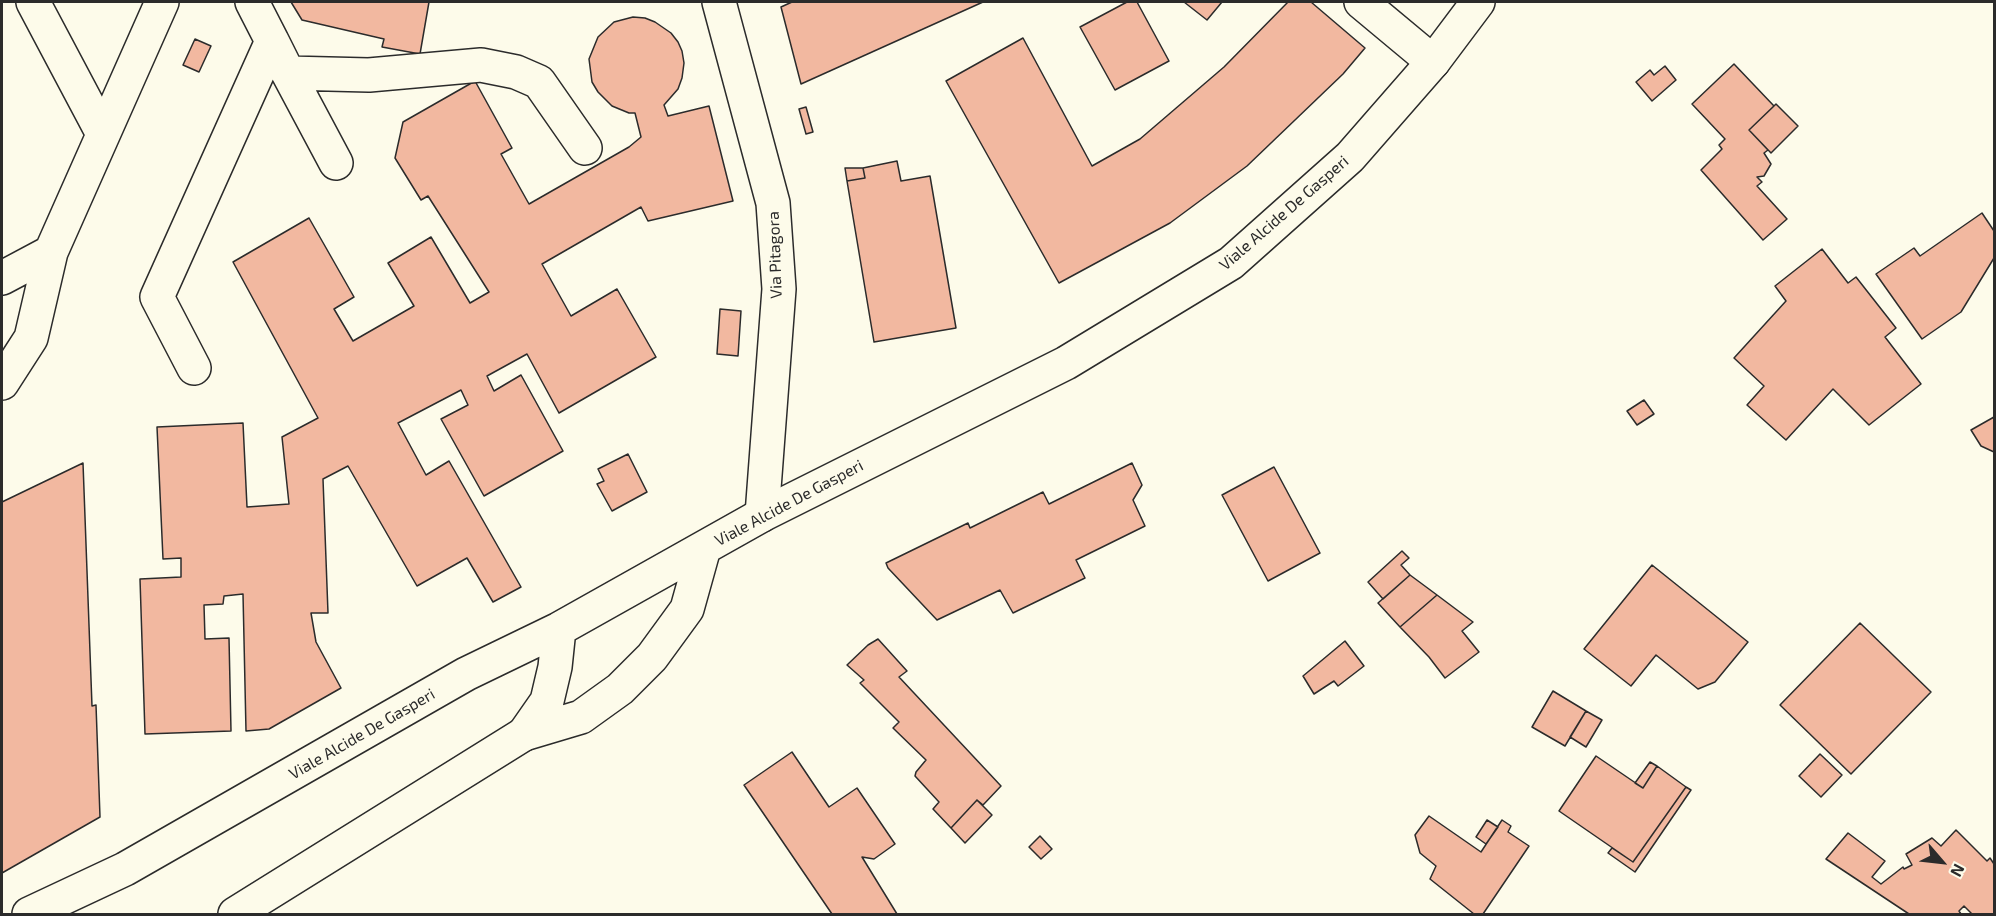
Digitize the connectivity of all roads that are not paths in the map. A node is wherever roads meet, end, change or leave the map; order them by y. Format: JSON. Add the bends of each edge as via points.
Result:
{"nodes":[{"id":1,"x":33,"y":2,"type":"edge"},
{"id":2,"x":162,"y":2,"type":"edge"},
{"id":3,"x":252,"y":2,"type":"edge"},
{"id":4,"x":719,"y":2,"type":"edge"},
{"id":5,"x":1361,"y":2,"type":"edge"},
{"id":6,"x":1478,"y":2,"type":"edge"},
{"id":7,"x":272,"y":41,"type":"junction"},
{"id":8,"x":1433,"y":62,"type":"junction"},
{"id":9,"x":288,"y":73,"type":"junction"},
{"id":10,"x":103,"y":134,"type":"junction"},
{"id":11,"x":585,"y":147,"type":"dead end"},
{"id":12,"x":336,"y":163,"type":"dead end"},
{"id":13,"x":51,"y":252,"type":"junction"},
{"id":14,"x":2,"y":278,"type":"edge"},
{"id":15,"x":194,"y":368,"type":"dead end"},
{"id":16,"x":2,"y":383,"type":"edge"},
{"id":17,"x":762,"y":515,"type":"junction"},
{"id":18,"x":704,"y":548,"type":"junction"},
{"id":19,"x":559,"y":629,"type":"junction"},
{"id":20,"x":524,"y":734,"type":"junction"},
{"id":21,"x":29,"y":915,"type":"edge"},
{"id":22,"x":235,"y":915,"type":"edge"}],
"edges":[{"from":1,"to":10,"type":"main road"},
{"from":2,"to":10,"type":"main road"},
{"from":3,"to":7,"type":"main road"},
{"from":4,"to":17,"type":"main road","name":"Via Pitagora","via":[[773,203],[779,290]]},
{"from":5,"to":8,"type":"main road"},
{"from":6,"to":8,"type":"main road","name":"Viale Alcide De Gasperi"},
{"from":7,"to":9,"type":"main road"},
{"from":7,"to":15,"type":"main road","via":[[157,297]]},
{"from":8,"to":17,"type":"main road","name":"Viale Alcide De Gasperi","via":[[1350,156],[1231,263],[1066,363]]},
{"from":9,"to":11,"type":"main road","via":[[369,75],[482,65],[516,72],[539,82]]},
{"from":9,"to":12,"type":"main road"},
{"from":10,"to":13,"type":"main road"},
{"from":13,"to":14,"type":"main road"},
{"from":13,"to":16,"type":"main road","via":[[32,338]]},
{"from":17,"to":18,"type":"main road","name":"Viale Alcide De Gasperi"},
{"from":18,"to":19,"type":"main road","name":"Viale Alcide De Gasperi"},
{"from":18,"to":20,"type":"main road","via":[[687,609],[652,657],[620,689],[581,717]]},
{"from":19,"to":20,"type":"main road","via":[[547,701]]},
{"from":19,"to":21,"type":"main road","name":"Viale Alcide De Gasperi","via":[[466,674],[125,869]]},
{"from":20,"to":22,"type":"main road"}]}
